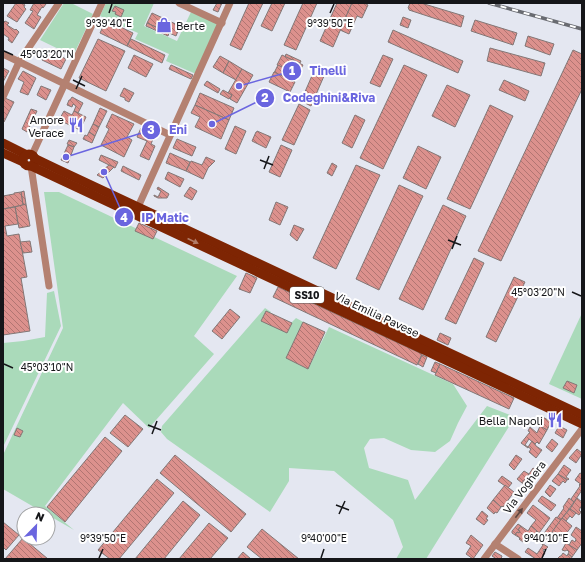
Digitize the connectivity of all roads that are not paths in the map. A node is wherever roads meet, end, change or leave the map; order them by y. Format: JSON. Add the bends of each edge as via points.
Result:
{"nodes":[{"id":1,"x":59,"y":3,"type":"edge"},
{"id":2,"x":102,"y":3,"type":"edge"},
{"id":3,"x":179,"y":3,"type":"edge"},
{"id":4,"x":230,"y":3,"type":"edge"},
{"id":5,"x":222,"y":23,"type":"junction"},
{"id":6,"x":3,"y":54,"type":"edge"},
{"id":7,"x":19,"y":62,"type":"junction"},
{"id":8,"x":65,"y":84,"type":"junction"},
{"id":9,"x":3,"y":97,"type":"edge"},
{"id":10,"x":170,"y":135,"type":"junction"},
{"id":11,"x":3,"y":143,"type":"edge"},
{"id":12,"x":3,"y":153,"type":"edge"},
{"id":13,"x":29,"y":159,"type":"junction"},
{"id":14,"x":138,"y":207,"type":"junction"},
{"id":15,"x":49,"y":286,"type":"dead end"},
{"id":16,"x":582,"y":415,"type":"edge"},
{"id":17,"x":582,"y":424,"type":"edge"},
{"id":18,"x":582,"y":429,"type":"edge"},
{"id":19,"x":495,"y":544,"type":"junction"},
{"id":20,"x":484,"y":559,"type":"edge"},
{"id":21,"x":518,"y":559,"type":"edge"}],
"edges":[{"from":1,"to":7,"type":"street"},
{"from":2,"to":8,"type":"street"},
{"from":3,"to":5,"type":"street"},
{"from":4,"to":5,"type":"street"},
{"from":5,"to":10,"type":"street"},
{"from":6,"to":7,"type":"street"},
{"from":7,"to":8,"type":"street"},
{"from":7,"to":9,"type":"street"},
{"from":8,"to":10,"type":"street"},
{"from":8,"to":13,"type":"street"},
{"from":10,"to":14,"type":"street"},
{"from":11,"to":13,"type":"main road","name":"Via Emilia Pavese","number":"SS10"},
{"from":12,"to":13,"type":"main road","name":"Via Emilia Pavese","number":"SS10"},
{"from":13,"to":14,"type":"main road","name":"Via Emilia Pavese","number":"SS10","via":[[57,169]]},
{"from":13,"to":15,"type":"street"},
{"from":13,"to":17,"type":"main road","name":"Via Emilia Pavese","number":"SS10","one_way":true},
{"from":14,"to":16,"type":"main road","name":"Via Emilia Pavese","number":"SS10"},
{"from":19,"to":18,"type":"street","name":"Via Voghera","one_way":true},
{"from":19,"to":20,"type":"street","name":"Via Voghera"},
{"from":19,"to":21,"type":"street"}]}
